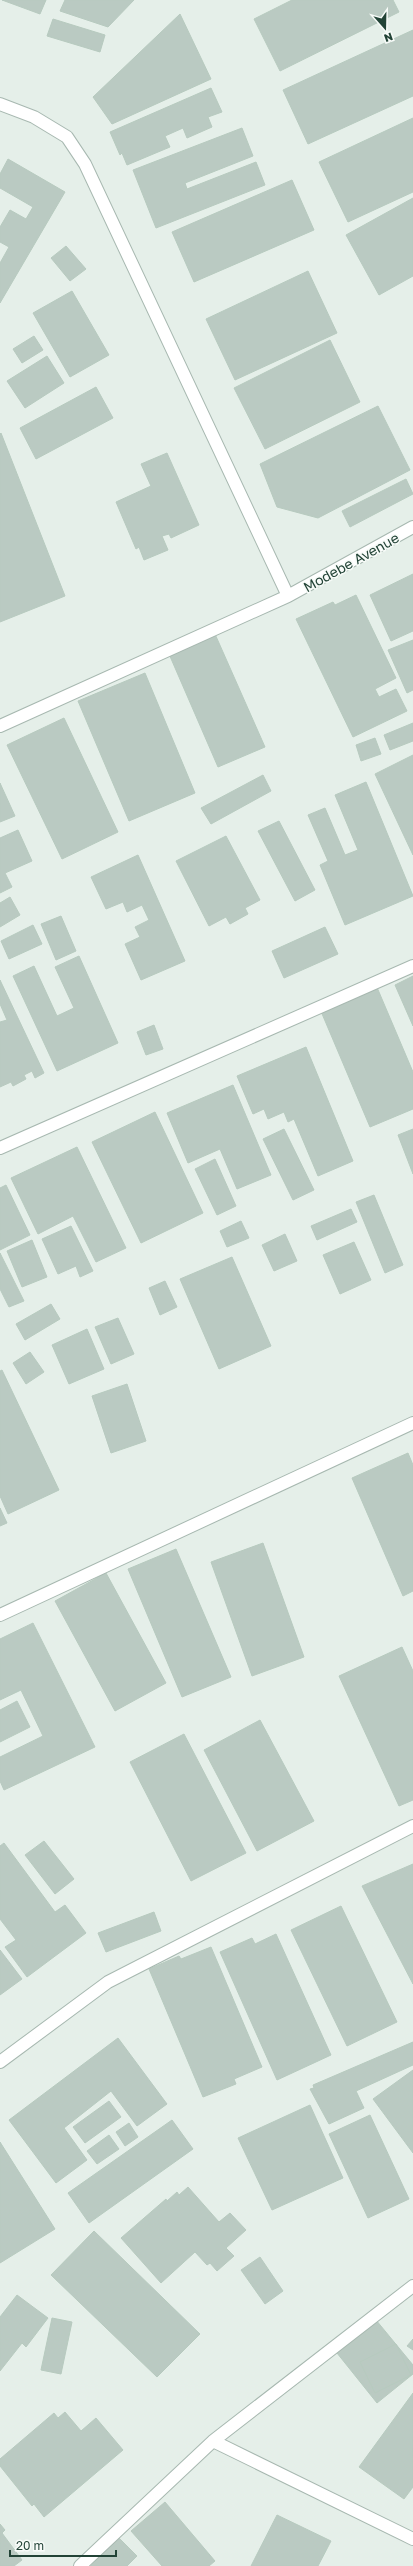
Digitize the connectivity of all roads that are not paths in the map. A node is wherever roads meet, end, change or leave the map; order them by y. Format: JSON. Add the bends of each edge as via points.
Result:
{"nodes":[{"id":1,"x":0,"y":104,"type":"edge"},
{"id":2,"x":413,"y":528,"type":"edge"},
{"id":3,"x":288,"y":596,"type":"junction"},
{"id":4,"x":0,"y":726,"type":"edge"},
{"id":5,"x":413,"y":966,"type":"edge"},
{"id":6,"x":0,"y":1148,"type":"edge"},
{"id":7,"x":413,"y":1423,"type":"edge"},
{"id":8,"x":0,"y":1615,"type":"edge"},
{"id":9,"x":413,"y":1826,"type":"edge"},
{"id":10,"x":0,"y":2062,"type":"edge"},
{"id":11,"x":413,"y":2286,"type":"edge"},
{"id":12,"x":213,"y":2442,"type":"junction"},
{"id":13,"x":413,"y":2539,"type":"edge"},
{"id":14,"x":80,"y":2566,"type":"edge"}],
"edges":[{"from":1,"to":3,"type":"street","via":[[34,117],[68,138],[85,164]]},
{"from":2,"to":3,"type":"street","name":"Modebe Avenue"},
{"from":3,"to":4,"type":"street","name":"Modebe Avenue"},
{"from":5,"to":6,"type":"street"},
{"from":7,"to":8,"type":"street"},
{"from":9,"to":10,"type":"street","via":[[108,1982]]},
{"from":11,"to":12,"type":"street"},
{"from":12,"to":13,"type":"street"},
{"from":12,"to":14,"type":"street"}]}
